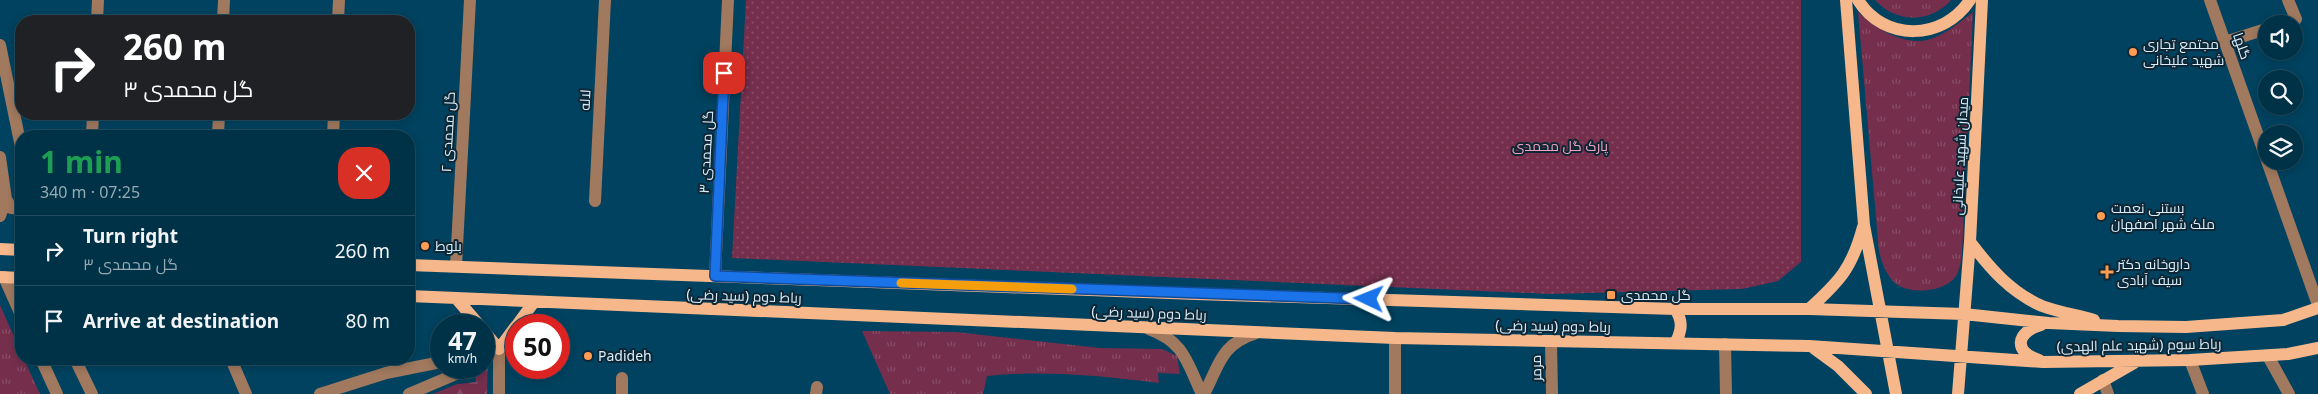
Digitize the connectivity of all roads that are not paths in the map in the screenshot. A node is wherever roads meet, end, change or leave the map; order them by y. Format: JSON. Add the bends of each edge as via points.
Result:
{"nodes":[{"id":1,"x":98,"y":0,"type":"edge"},
{"id":2,"x":224,"y":0,"type":"edge"},
{"id":3,"x":339,"y":0,"type":"edge"},
{"id":4,"x":470,"y":0,"type":"edge"},
{"id":5,"x":605,"y":0,"type":"edge"},
{"id":6,"x":728,"y":0,"type":"edge"},
{"id":7,"x":1846,"y":0,"type":"edge"},
{"id":8,"x":1858,"y":0,"type":"edge"},
{"id":9,"x":1970,"y":0,"type":"edge"},
{"id":10,"x":1982,"y":0,"type":"edge"},
{"id":11,"x":2210,"y":0,"type":"edge"},
{"id":12,"x":2288,"y":0,"type":"edge"},
{"id":13,"x":97,"y":15,"type":"edge"},
{"id":14,"x":223,"y":15,"type":"edge"},
{"id":15,"x":338,"y":15,"type":"edge"},
{"id":16,"x":2294,"y":15,"type":"edge"},
{"id":17,"x":2258,"y":32,"type":"edge"},
{"id":18,"x":2225,"y":42,"type":"junction"},
{"id":19,"x":0,"y":45,"type":"edge"},
{"id":20,"x":15,"y":118,"type":"edge"},
{"id":21,"x":2258,"y":135,"type":"edge"},
{"id":22,"x":0,"y":157,"type":"edge"},
{"id":23,"x":2270,"y":170,"type":"edge"},
{"id":24,"x":6,"y":199,"type":"junction"},
{"id":25,"x":595,"y":200,"type":"dead end"},
{"id":26,"x":15,"y":208,"type":"edge"},
{"id":27,"x":0,"y":216,"type":"edge"},
{"id":28,"x":1864,"y":225,"type":"junction"},
{"id":29,"x":1970,"y":242,"type":"junction"},
{"id":30,"x":0,"y":249,"type":"edge"},
{"id":31,"x":15,"y":250,"type":"edge"},
{"id":32,"x":415,"y":264,"type":"edge"},
{"id":33,"x":456,"y":266,"type":"junction"},
{"id":34,"x":715,"y":276,"type":"junction"},
{"id":35,"x":2,"y":277,"type":"edge"},
{"id":36,"x":15,"y":278,"type":"edge"},
{"id":37,"x":415,"y":296,"type":"edge"},
{"id":38,"x":456,"y":298,"type":"junction"},
{"id":39,"x":534,"y":302,"type":"junction"},
{"id":40,"x":15,"y":303,"type":"edge"},
{"id":41,"x":2318,"y":307,"type":"edge"},
{"id":42,"x":1675,"y":309,"type":"junction"},
{"id":43,"x":1809,"y":309,"type":"junction"},
{"id":44,"x":1880,"y":311,"type":"junction"},
{"id":45,"x":470,"y":314,"type":"edge"},
{"id":46,"x":525,"y":314,"type":"edge"},
{"id":47,"x":1964,"y":314,"type":"junction"},
{"id":48,"x":2049,"y":323,"type":"junction"},
{"id":49,"x":2118,"y":326,"type":"junction"},
{"id":50,"x":1146,"y":328,"type":"junction"},
{"id":51,"x":1256,"y":332,"type":"junction"},
{"id":52,"x":1395,"y":338,"type":"junction"},
{"id":53,"x":505,"y":340,"type":"edge"},
{"id":54,"x":1551,"y":341,"type":"junction"},
{"id":55,"x":1676,"y":342,"type":"junction"},
{"id":56,"x":1725,"y":344,"type":"junction"},
{"id":57,"x":495,"y":345,"type":"edge"},
{"id":58,"x":1810,"y":346,"type":"junction"},
{"id":59,"x":2318,"y":348,"type":"edge"},
{"id":60,"x":498,"y":349,"type":"junction"},
{"id":61,"x":1888,"y":352,"type":"junction"},
{"id":62,"x":2268,"y":356,"type":"junction"},
{"id":63,"x":1961,"y":357,"type":"junction"},
{"id":64,"x":2190,"y":360,"type":"junction"},
{"id":65,"x":2137,"y":361,"type":"junction"},
{"id":66,"x":2043,"y":362,"type":"junction"},
{"id":67,"x":430,"y":364,"type":"edge"},
{"id":68,"x":44,"y":365,"type":"edge"},
{"id":69,"x":78,"y":365,"type":"edge"},
{"id":70,"x":234,"y":365,"type":"edge"},
{"id":71,"x":622,"y":378,"type":"dead end"},
{"id":72,"x":444,"y":379,"type":"edge"},
{"id":73,"x":2103,"y":380,"type":"junction"},
{"id":74,"x":57,"y":394,"type":"edge"},
{"id":75,"x":92,"y":394,"type":"edge"},
{"id":76,"x":246,"y":394,"type":"edge"},
{"id":77,"x":320,"y":394,"type":"edge"},
{"id":78,"x":409,"y":394,"type":"edge"},
{"id":79,"x":499,"y":394,"type":"edge"},
{"id":80,"x":622,"y":394,"type":"edge"},
{"id":81,"x":1203,"y":394,"type":"edge"},
{"id":82,"x":1395,"y":394,"type":"edge"},
{"id":83,"x":1552,"y":394,"type":"edge"},
{"id":84,"x":1726,"y":394,"type":"edge"},
{"id":85,"x":1866,"y":394,"type":"edge"},
{"id":86,"x":1896,"y":394,"type":"edge"},
{"id":87,"x":1958,"y":394,"type":"edge"},
{"id":88,"x":2080,"y":394,"type":"edge"},
{"id":89,"x":2108,"y":394,"type":"edge"},
{"id":90,"x":2202,"y":394,"type":"edge"},
{"id":91,"x":2289,"y":394,"type":"edge"}],
"edges":[{"from":1,"to":13,"type":"street"},
{"from":2,"to":14,"type":"street"},
{"from":3,"to":15,"type":"street"},
{"from":4,"to":33,"type":"street","name":"گل محمدی ۲"},
{"from":5,"to":25,"type":"street","name":"لاله"},
{"from":6,"to":34,"type":"street","name":"گل محمدی ۳"},
{"from":7,"to":28,"type":"main road"},
{"from":8,"to":9,"type":"main road","via":[[1874,19],[1900,30],[1919,32],[1946,24]]},
{"from":10,"to":29,"type":"main road","name":"میدان شهید علیخانی"},
{"from":11,"to":18,"type":"street","name":"گلها"},
{"from":12,"to":16,"type":"street"},
{"from":17,"to":18,"type":"street"},
{"from":18,"to":21,"type":"street","name":"گلها"},
{"from":19,"to":20,"type":"street"},
{"from":22,"to":24,"type":"street"},
{"from":23,"to":41,"type":"street","name":"گلها"},
{"from":24,"to":26,"type":"street","via":[[11,208]]},
{"from":24,"to":27,"type":"street"},
{"from":28,"to":43,"type":"main road","via":[[1856,254],[1842,279]]},
{"from":28,"to":44,"type":"main road"},
{"from":29,"to":47,"type":"main road","name":"میدان شهید علیخانی"},
{"from":29,"to":49,"type":"main road","via":[[1991,269],[2015,291],[2042,306]]},
{"from":30,"to":31,"type":"main road"},
{"from":32,"to":33,"type":"main road","name":"رباط دوم (سید رضی)"},
{"from":33,"to":34,"type":"main road","name":"رباط دوم (سید رضی)"},
{"from":34,"to":42,"type":"main road","name":"رباط دوم (سید رضی)"},
{"from":35,"to":36,"type":"main road"},
{"from":35,"to":40,"type":"street"},
{"from":37,"to":38,"type":"main road","name":"رباط دوم (سید رضی)"},
{"from":38,"to":39,"type":"main road","name":"رباط دوم (سید رضی)"},
{"from":38,"to":45,"type":"main road"},
{"from":39,"to":46,"type":"main road"},
{"from":39,"to":50,"type":"main road","name":"رباط دوم (سید رضی)"},
{"from":41,"to":49,"type":"main road","name":"رباط سوم (شهید علم الهدی)","via":[[2283,320],[2186,327]]},
{"from":42,"to":43,"type":"main road","name":"رباط دوم (سید رضی)"},
{"from":42,"to":55,"type":"main road","via":[[1681,319]]},
{"from":43,"to":44,"type":"main road","name":"رباط دوم (سید رضی)"},
{"from":44,"to":47,"type":"main road"},
{"from":44,"to":61,"type":"main road"},
{"from":47,"to":48,"type":"main road","name":"رباط سوم (شهید علم الهدی)"},
{"from":47,"to":63,"type":"main road","name":"میدان شهید علیخانی"},
{"from":48,"to":49,"type":"main road","name":"رباط سوم (شهید علم الهدی)"},
{"from":48,"to":66,"type":"main road","via":[[2028,328],[2021,340],[2024,352]]},
{"from":50,"to":51,"type":"main road","name":"رباط دوم (سید رضی)"},
{"from":50,"to":81,"type":"street","via":[[1175,342]]},
{"from":51,"to":52,"type":"main road","name":"رباط دوم (سید رضی)"},
{"from":51,"to":81,"type":"street","via":[[1239,338],[1227,348]]},
{"from":52,"to":54,"type":"main road","name":"رباط دوم (سید رضی)"},
{"from":52,"to":82,"type":"street"},
{"from":53,"to":60,"type":"main road"},
{"from":54,"to":55,"type":"main road","name":"رباط دوم (سید رضی)"},
{"from":54,"to":83,"type":"street","name":"مرمر"},
{"from":55,"to":56,"type":"main road","name":"رباط دوم (سید رضی)"},
{"from":56,"to":58,"type":"main road","name":"رباط دوم (سید رضی)"},
{"from":56,"to":84,"type":"street"},
{"from":57,"to":60,"type":"main road"},
{"from":58,"to":61,"type":"main road","name":"رباط دوم (سید رضی)"},
{"from":58,"to":85,"type":"main road","via":[[1838,366]]},
{"from":59,"to":62,"type":"main road","name":"رباط سوم (شهید علم الهدی)"},
{"from":60,"to":79,"type":"street"},
{"from":61,"to":63,"type":"main road"},
{"from":61,"to":86,"type":"main road"},
{"from":62,"to":64,"type":"main road","name":"رباط سوم (شهید علم الهدی)"},
{"from":62,"to":91,"type":"street"},
{"from":63,"to":66,"type":"main road","name":"رباط سوم (شهید علم الهدی)"},
{"from":63,"to":87,"type":"main road","name":"میدان شهید علیخانی"},
{"from":64,"to":65,"type":"main road","name":"رباط سوم (شهید علم الهدی)"},
{"from":64,"to":90,"type":"street"},
{"from":65,"to":66,"type":"main road","name":"رباط سوم (شهید علم الهدی)"},
{"from":65,"to":73,"type":"main road"},
{"from":67,"to":77,"type":"street","via":[[386,373]]},
{"from":68,"to":74,"type":"street"},
{"from":69,"to":75,"type":"street"},
{"from":70,"to":76,"type":"street"},
{"from":71,"to":80,"type":"street"},
{"from":72,"to":78,"type":"street"},
{"from":73,"to":88,"type":"main road"},
{"from":73,"to":89,"type":"street"}]}
